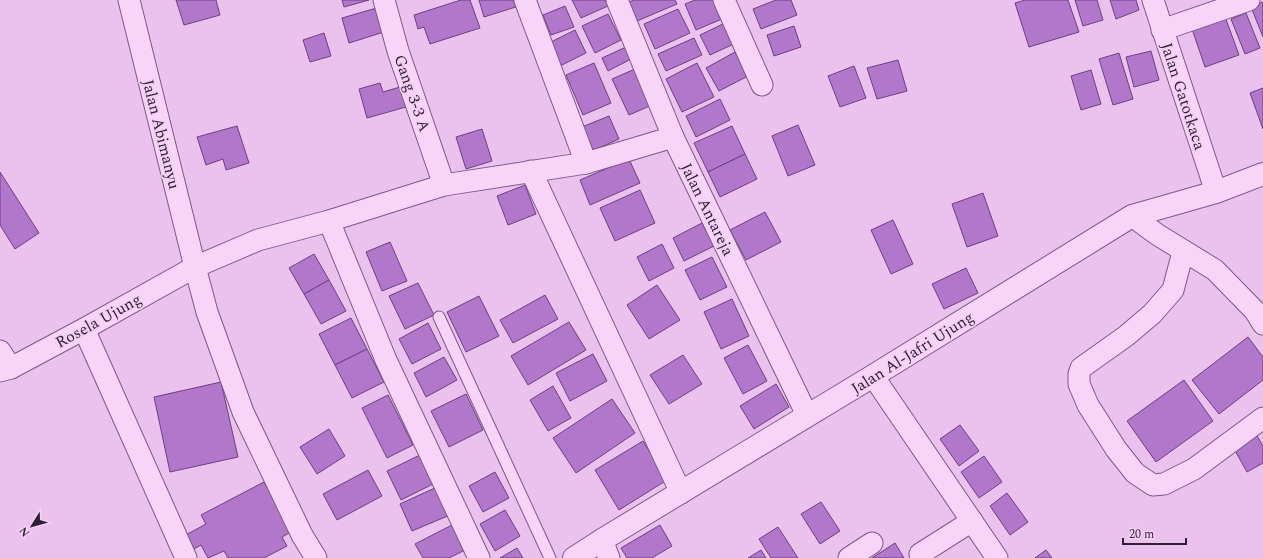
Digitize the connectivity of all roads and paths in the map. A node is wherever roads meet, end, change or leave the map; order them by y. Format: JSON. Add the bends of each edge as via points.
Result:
{"nodes":[{"id":1,"x":129,"y":0,"type":"edge"},
{"id":2,"x":384,"y":0,"type":"edge"},
{"id":3,"x":525,"y":0,"type":"edge"},
{"id":4,"x":617,"y":0,"type":"edge"},
{"id":5,"x":724,"y":0,"type":"edge"},
{"id":6,"x":1153,"y":0,"type":"edge"},
{"id":7,"x":1248,"y":0,"type":"edge"},
{"id":8,"x":1162,"y":30,"type":"junction"},
{"id":9,"x":762,"y":85,"type":"dead end"},
{"id":10,"x":673,"y":137,"type":"junction"},
{"id":11,"x":586,"y":163,"type":"junction"},
{"id":12,"x":531,"y":171,"type":"junction"},
{"id":13,"x":1263,"y":174,"type":"edge"},
{"id":14,"x":444,"y":184,"type":"junction"},
{"id":15,"x":1216,"y":192,"type":"junction"},
{"id":16,"x":1132,"y":216,"type":"junction"},
{"id":17,"x":329,"y":221,"type":"junction"},
{"id":18,"x":1183,"y":252,"type":"junction"},
{"id":19,"x":194,"y":267,"type":"junction"},
{"id":20,"x":440,"y":317,"type":"dead end"},
{"id":21,"x":1263,"y":324,"type":"edge"},
{"id":22,"x":84,"y":329,"type":"junction"},
{"id":23,"x":4,"y":363,"type":"edge"},
{"id":24,"x":873,"y":376,"type":"junction"},
{"id":25,"x":808,"y":415,"type":"junction"},
{"id":26,"x":1263,"y":418,"type":"edge"},
{"id":27,"x":680,"y":493,"type":"junction"},
{"id":28,"x":972,"y":521,"type":"junction"},
{"id":29,"x":872,"y":543,"type":"dead end"},
{"id":30,"x":606,"y":549,"type":"edge"},
{"id":31,"x":186,"y":558,"type":"edge"},
{"id":32,"x":316,"y":558,"type":"edge"},
{"id":33,"x":479,"y":558,"type":"edge"},
{"id":34,"x":550,"y":558,"type":"edge"},
{"id":35,"x":574,"y":558,"type":"edge"},
{"id":36,"x":849,"y":558,"type":"edge"},
{"id":37,"x":922,"y":558,"type":"edge"},
{"id":38,"x":997,"y":558,"type":"edge"}],
"edges":[{"from":1,"to":19,"type":"street","name":"Jalan Abimanyu"},
{"from":2,"to":14,"type":"street","name":"Gang 3-3 A","via":[[398,51]]},
{"from":3,"to":11,"type":"street"},
{"from":4,"to":10,"type":"street","name":"Jalan Antareja"},
{"from":5,"to":9,"type":"street"},
{"from":6,"to":8,"type":"street","name":"Jalan Gatotkaca"},
{"from":7,"to":8,"type":"street"},
{"from":8,"to":15,"type":"street","name":"Jalan Gatotkaca"},
{"from":10,"to":11,"type":"street","name":"Rosela Ujung"},
{"from":10,"to":25,"type":"street","name":"Jalan Antareja"},
{"from":11,"to":12,"type":"street","name":"Rosela Ujung"},
{"from":12,"to":14,"type":"street","name":"Rosela Ujung"},
{"from":12,"to":27,"type":"street"},
{"from":13,"to":15,"type":"street","name":"Jalan Al-Jafri Ujung"},
{"from":14,"to":17,"type":"street","name":"Rosela Ujung"},
{"from":15,"to":16,"type":"street","name":"Jalan Al-Jafri Ujung"},
{"from":16,"to":18,"type":"street"},
{"from":16,"to":24,"type":"street","name":"Jalan Al-Jafri Ujung"},
{"from":17,"to":19,"type":"street","name":"Rosela Ujung","via":[[258,240]]},
{"from":17,"to":33,"type":"street","via":[[386,360]]},
{"from":18,"to":21,"type":"street","via":[[1215,270],[1255,311]]},
{"from":18,"to":26,"type":"street","via":[[1173,290],[1152,314],[1081,368],[1079,384],[1088,405],[1135,473],[1153,485],[1164,484],[1194,469]]},
{"from":19,"to":22,"type":"street","name":"Rosela Ujung"},
{"from":19,"to":32,"type":"street","name":"Jalan Abimanyu","via":[[207,312],[243,412],[302,535]]},
{"from":20,"to":34,"type":"lane"},
{"from":22,"to":23,"type":"street","name":"Rosela Ujung"},
{"from":22,"to":31,"type":"street"},
{"from":24,"to":25,"type":"street","name":"Jalan Al-Jafri Ujung"},
{"from":24,"to":28,"type":"street"},
{"from":25,"to":27,"type":"street","name":"Jalan Al-Jafri Ujung"},
{"from":27,"to":30,"type":"street","name":"Jalan Al-Jafri Ujung"},
{"from":28,"to":37,"type":"street","via":[[920,554]]},
{"from":28,"to":38,"type":"street"},
{"from":29,"to":36,"type":"street"},
{"from":30,"to":35,"type":"street","name":"Jalan Al-Jafri Ujung"}]}
